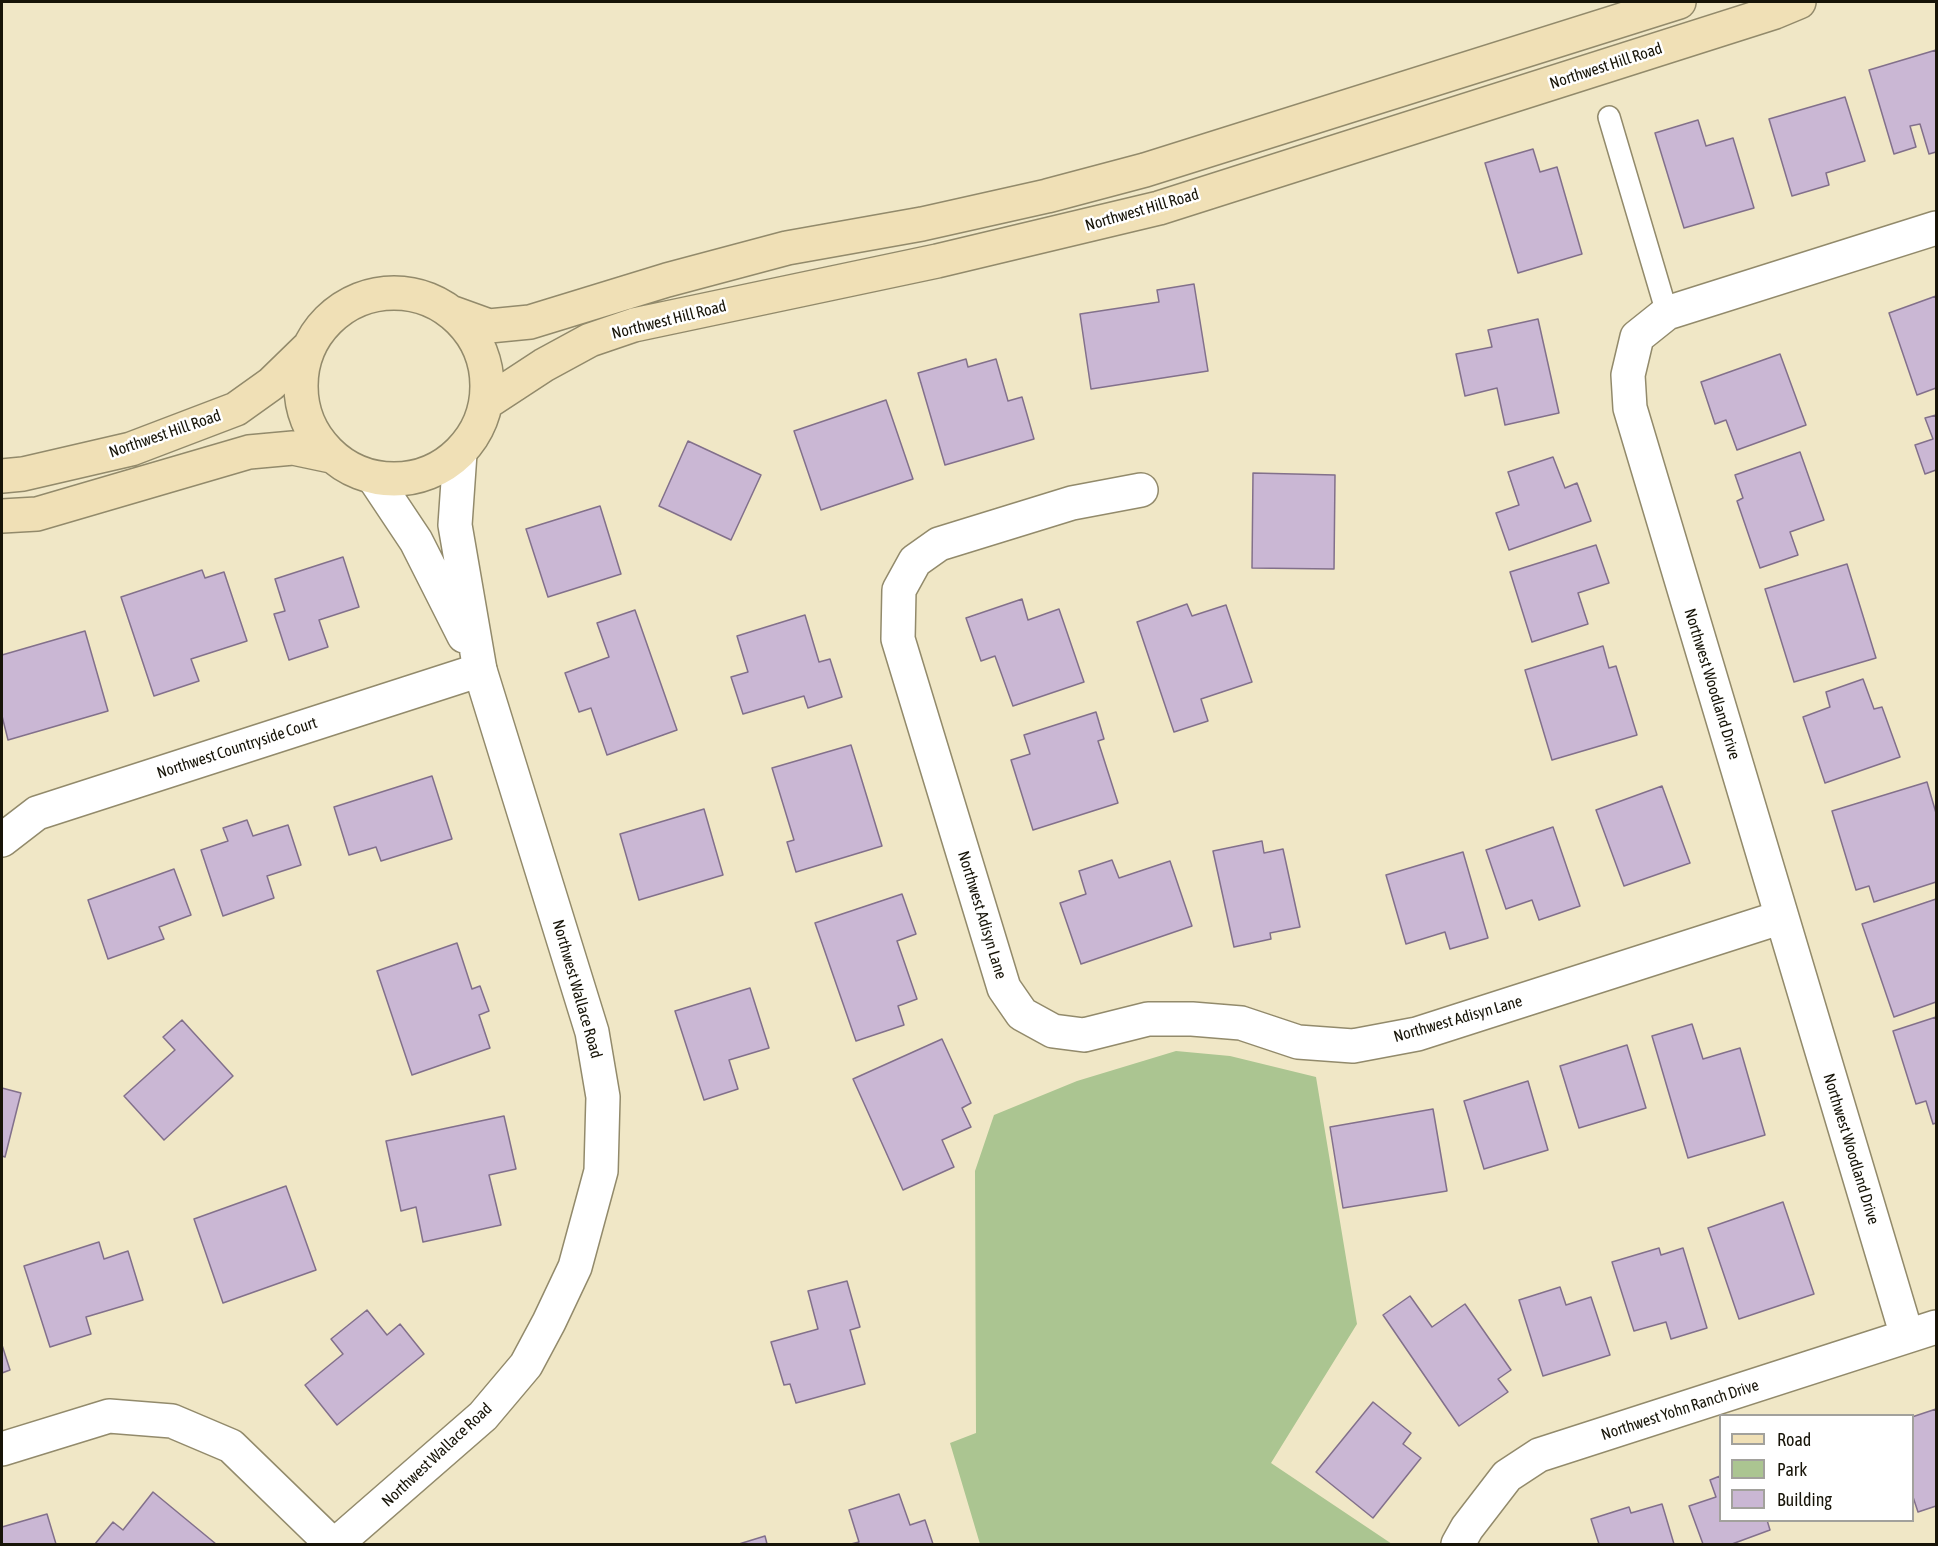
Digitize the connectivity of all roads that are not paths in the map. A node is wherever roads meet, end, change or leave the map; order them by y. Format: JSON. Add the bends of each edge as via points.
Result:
{"nodes":[{"id":1,"x":1679,"y":2,"type":"edge"},
{"id":2,"x":1798,"y":2,"type":"edge"},
{"id":3,"x":1610,"y":117,"type":"dead end"},
{"id":4,"x":1936,"y":228,"type":"edge"},
{"id":5,"x":1667,"y":313,"type":"junction"},
{"id":6,"x":453,"y":314,"type":"junction"},
{"id":7,"x":308,"y":348,"type":"junction"},
{"id":8,"x":486,"y":403,"type":"junction"},
{"id":9,"x":460,"y":453,"type":"junction"},
{"id":10,"x":331,"y":456,"type":"junction"},
{"id":11,"x":2,"y":476,"type":"edge"},
{"id":12,"x":374,"y":478,"type":"junction"},
{"id":13,"x":1141,"y":490,"type":"dead end"},
{"id":14,"x":2,"y":516,"type":"edge"},
{"id":15,"x":480,"y":670,"type":"junction"},
{"id":16,"x":2,"y":840,"type":"edge"},
{"id":17,"x":1782,"y":917,"type":"junction"},
{"id":18,"x":1922,"y":1332,"type":"edge"},
{"id":19,"x":2,"y":1449,"type":"edge"},
{"id":20,"x":334,"y":1545,"type":"edge"},
{"id":21,"x":1458,"y":1545,"type":"edge"}],
"edges":[{"from":1,"to":6,"type":"main road","via":[[1145,170],[1047,196],[787,248],[530,322],[489,326]]},
{"from":2,"to":8,"type":"main road","name":"Northwest Hill Road","via":[[1159,208],[634,325],[581,345]]},
{"from":3,"to":5,"type":"lane"},
{"from":4,"to":5,"type":"street","name":"Northwest Woodland Drive"},
{"from":5,"to":17,"type":"street","name":"Northwest Woodland Drive","via":[[1637,337],[1628,375],[1630,408]]},
{"from":6,"to":7,"type":"main road","via":[[429,299],[400,292],[372,294],[345,305],[323,324]]},
{"from":6,"to":8,"type":"main road","via":[[470,332],[482,354],[487,378]]},
{"from":7,"to":10,"type":"main road","via":[[300,376],[302,406],[313,433]]},
{"from":7,"to":11,"type":"main road","name":"Northwest Hill Road","via":[[271,384],[236,409],[131,448]]},
{"from":8,"to":9,"type":"main road","via":[[476,430]]},
{"from":9,"to":12,"type":"main road","via":[[424,474],[405,479]]},
{"from":9,"to":15,"type":"street","name":"Northwest Wallace Road","via":[[455,525]]},
{"from":10,"to":12,"type":"main road","via":[[351,470]]},
{"from":10,"to":14,"type":"main road","via":[[293,448],[249,452],[37,514]]},
{"from":12,"to":15,"type":"street","name":"Northwest Wallace Road","via":[[416,541]]},
{"from":13,"to":17,"type":"street","name":"Northwest Adisyn Lane","via":[[1071,503],[939,544],[915,561],[899,590],[898,639],[1004,988],[1022,1014],[1053,1031],[1084,1035],[1148,1019],[1191,1019],[1241,1023],[1298,1042],[1353,1046],[1417,1034]]},
{"from":15,"to":16,"type":"street","name":"Northwest Countryside Court","via":[[37,813]]},
{"from":15,"to":20,"type":"street","name":"Northwest Wallace Road","via":[[592,1032],[603,1097],[601,1171],[574,1267],[526,1365],[483,1416]]},
{"from":17,"to":18,"type":"street","name":"Northwest Woodland Drive"},
{"from":18,"to":21,"type":"street","name":"Northwest Yohn Ranch Drive","via":[[1539,1455],[1507,1476]]},
{"from":19,"to":20,"type":"street","via":[[109,1416],[172,1421],[231,1446]]}]}
